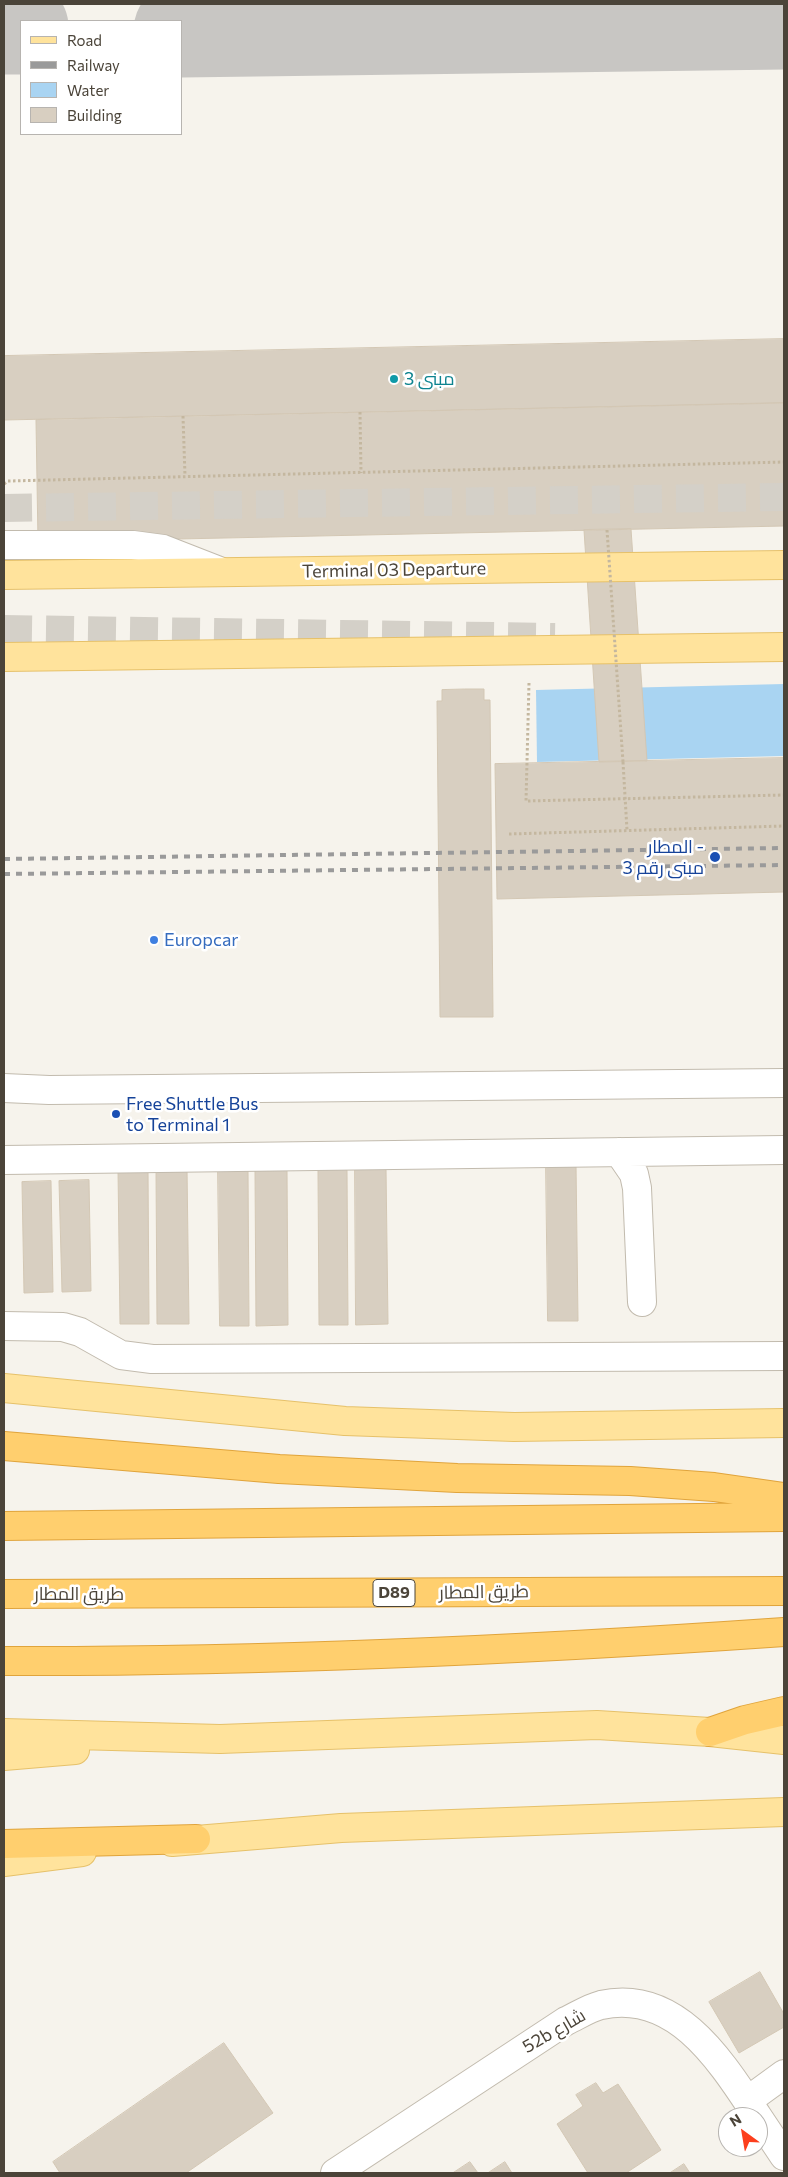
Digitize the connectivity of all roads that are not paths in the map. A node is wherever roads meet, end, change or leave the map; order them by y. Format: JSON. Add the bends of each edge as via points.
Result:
{"nodes":[{"id":1,"x":4,"y":545,"type":"edge"},
{"id":2,"x":784,"y":565,"type":"edge"},
{"id":3,"x":222,"y":572,"type":"junction"},
{"id":4,"x":4,"y":575,"type":"edge"},
{"id":5,"x":784,"y":647,"type":"edge"},
{"id":6,"x":4,"y":656,"type":"edge"},
{"id":7,"x":784,"y":1083,"type":"edge"},
{"id":8,"x":4,"y":1088,"type":"edge"},
{"id":9,"x":784,"y":1150,"type":"edge"},
{"id":10,"x":619,"y":1152,"type":"junction"},
{"id":11,"x":4,"y":1160,"type":"edge"},
{"id":12,"x":642,"y":1302,"type":"dead end"},
{"id":13,"x":4,"y":1326,"type":"edge"},
{"id":14,"x":784,"y":1356,"type":"edge"},
{"id":15,"x":4,"y":1388,"type":"edge"},
{"id":16,"x":784,"y":1423,"type":"edge"},
{"id":17,"x":15,"y":1447,"type":"edge"},
{"id":18,"x":784,"y":1497,"type":"edge"},
{"id":19,"x":784,"y":1516,"type":"edge"},
{"id":20,"x":4,"y":1526,"type":"edge"},
{"id":21,"x":784,"y":1591,"type":"edge"},
{"id":22,"x":4,"y":1594,"type":"edge"},
{"id":23,"x":784,"y":1632,"type":"edge"},
{"id":24,"x":4,"y":1661,"type":"edge"},
{"id":25,"x":784,"y":1711,"type":"edge"},
{"id":26,"x":710,"y":1732,"type":"junction"},
{"id":27,"x":4,"y":1733,"type":"edge"},
{"id":28,"x":220,"y":1739,"type":"junction"},
{"id":29,"x":784,"y":1740,"type":"edge"},
{"id":30,"x":4,"y":1756,"type":"edge"},
{"id":31,"x":784,"y":1812,"type":"edge"},
{"id":32,"x":196,"y":1839,"type":"junction"},
{"id":33,"x":4,"y":1844,"type":"edge"},
{"id":34,"x":4,"y":1862,"type":"edge"},
{"id":35,"x":784,"y":2074,"type":"edge"},
{"id":36,"x":750,"y":2107,"type":"edge"},
{"id":37,"x":758,"y":2107,"type":"edge"},
{"id":38,"x":768,"y":2133,"type":"edge"},
{"id":39,"x":784,"y":2156,"type":"edge"},
{"id":40,"x":335,"y":2173,"type":"edge"}],
"edges":[{"from":1,"to":3,"type":"street","via":[[133,545],[163,549]]},
{"from":2,"to":3,"type":"main road","name":"Terminal 03 Departure"},
{"from":3,"to":4,"type":"main road","name":"Terminal 03 Departure"},
{"from":5,"to":6,"type":"main road"},
{"from":7,"to":8,"type":"street"},
{"from":9,"to":10,"type":"street"},
{"from":10,"to":11,"type":"street"},
{"from":10,"to":12,"type":"street","via":[[634,1174],[637,1188]]},
{"from":13,"to":14,"type":"street","via":[[63,1327],[80,1332],[121,1355],[152,1359]]},
{"from":15,"to":16,"type":"main road","via":[[345,1420],[514,1427]]},
{"from":17,"to":18,"type":"highway","via":[[279,1470],[630,1481],[714,1487]]},
{"from":19,"to":20,"type":"highway"},
{"from":21,"to":22,"type":"highway","name":"طريق المطار","number":"D89"},
{"from":23,"to":24,"type":"highway","via":[[420,1653]]},
{"from":25,"to":26,"type":"highway"},
{"from":26,"to":28,"type":"main road","via":[[597,1725]]},
{"from":26,"to":29,"type":"main road"},
{"from":27,"to":28,"type":"main road"},
{"from":28,"to":30,"type":"main road"},
{"from":31,"to":32,"type":"main road","via":[[351,1827]]},
{"from":32,"to":33,"type":"highway"},
{"from":32,"to":34,"type":"main road"},
{"from":35,"to":37,"type":"street"},
{"from":36,"to":40,"type":"street","name":"52b شارع","via":[[702,2041],[674,2016],[638,2004],[600,2005],[566,2021]]},
{"from":38,"to":39,"type":"street","name":"52b شارع"}]}
